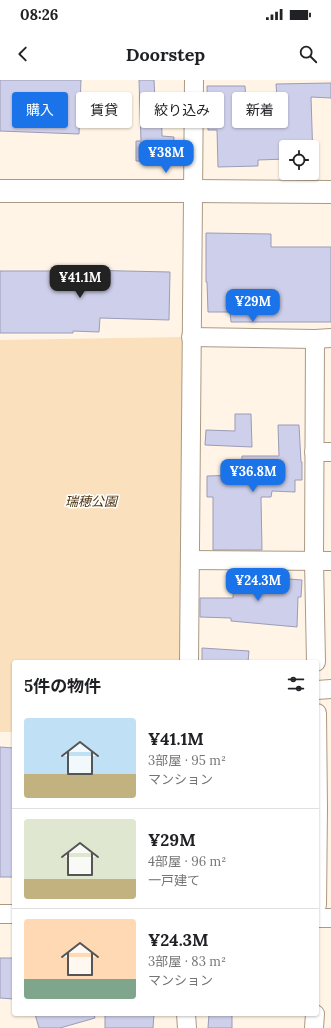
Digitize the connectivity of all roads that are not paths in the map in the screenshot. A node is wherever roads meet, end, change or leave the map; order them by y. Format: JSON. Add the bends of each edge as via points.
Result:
{"nodes":[{"id":1,"x":194,"y":80,"type":"edge"},
{"id":2,"x":0,"y":191,"type":"edge"},
{"id":3,"x":193,"y":191,"type":"junction"},
{"id":4,"x":331,"y":192,"type":"edge"},
{"id":5,"x":191,"y":337,"type":"junction"},
{"id":6,"x":323,"y":338,"type":"edge"},
{"id":7,"x":323,"y":452,"type":"edge"},
{"id":8,"x":190,"y":560,"type":"junction"},
{"id":9,"x":322,"y":561,"type":"edge"},
{"id":10,"x":189,"y":660,"type":"edge"},
{"id":11,"x":316,"y":660,"type":"edge"},
{"id":12,"x":331,"y":689,"type":"edge"},
{"id":13,"x":319,"y":690,"type":"edge"},
{"id":14,"x":319,"y":751,"type":"edge"},
{"id":15,"x":322,"y":808,"type":"edge"},
{"id":16,"x":319,"y":866,"type":"edge"},
{"id":17,"x":0,"y":914,"type":"edge"},
{"id":18,"x":12,"y":914,"type":"edge"},
{"id":19,"x":319,"y":918,"type":"edge"},
{"id":20,"x":331,"y":918,"type":"edge"},
{"id":21,"x":186,"y":1016,"type":"edge"},
{"id":22,"x":315,"y":1016,"type":"edge"},
{"id":23,"x":186,"y":1028,"type":"edge"},
{"id":24,"x":314,"y":1028,"type":"edge"}],
"edges":[{"from":1,"to":3,"type":"street"},
{"from":2,"to":3,"type":"street"},
{"from":3,"to":4,"type":"street"},
{"from":3,"to":5,"type":"street"},
{"from":5,"to":6,"type":"street"},
{"from":5,"to":8,"type":"street"},
{"from":6,"to":7,"type":"street"},
{"from":7,"to":9,"type":"street"},
{"from":8,"to":9,"type":"street"},
{"from":8,"to":10,"type":"street"},
{"from":9,"to":11,"type":"street"},
{"from":12,"to":13,"type":"street"},
{"from":14,"to":15,"type":"street"},
{"from":15,"to":16,"type":"street"},
{"from":17,"to":18,"type":"street"},
{"from":19,"to":20,"type":"street"},
{"from":21,"to":23,"type":"street"},
{"from":22,"to":24,"type":"street"}]}
